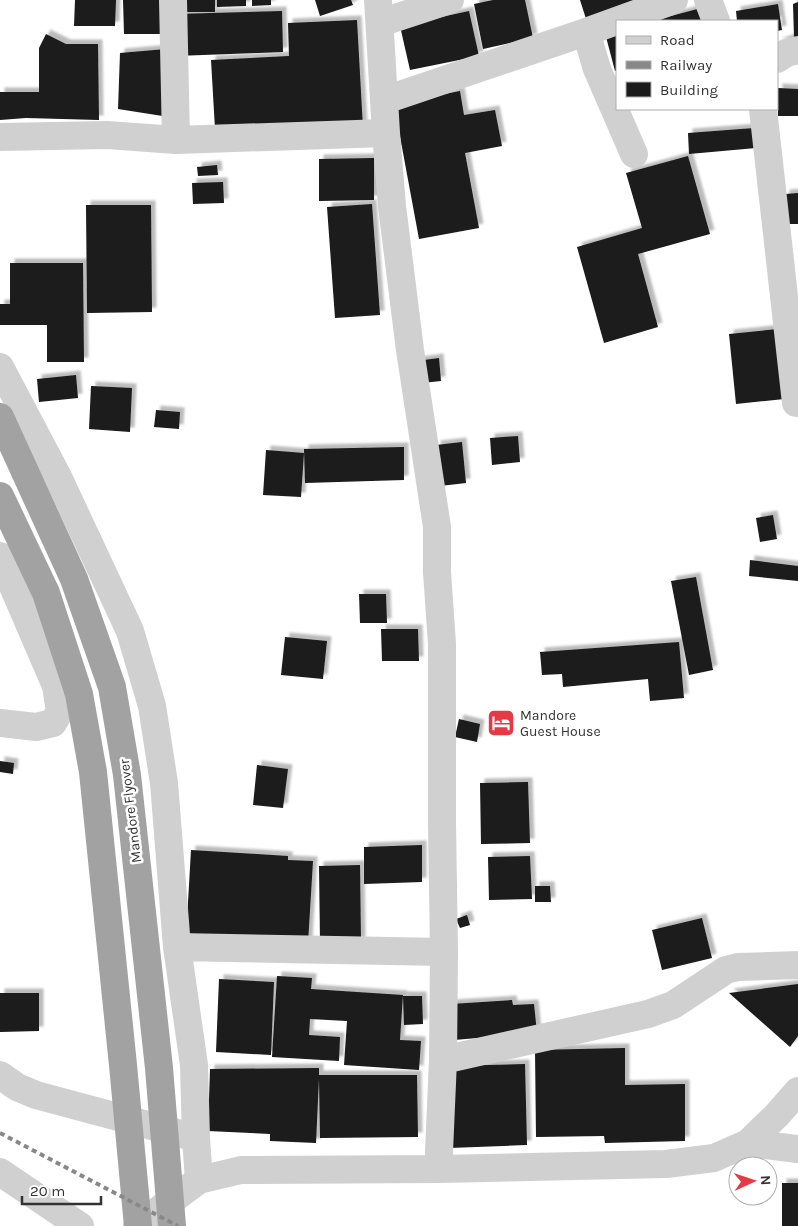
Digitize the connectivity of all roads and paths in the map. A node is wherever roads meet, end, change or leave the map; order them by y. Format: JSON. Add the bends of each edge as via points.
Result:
{"nodes":[{"id":1,"x":173,"y":0,"type":"edge"},
{"id":2,"x":450,"y":0,"type":"edge"},
{"id":3,"x":674,"y":0,"type":"edge"},
{"id":4,"x":708,"y":0,"type":"edge"},
{"id":5,"x":379,"y":11,"type":"edge"},
{"id":6,"x":619,"y":20,"type":"edge"},
{"id":7,"x":716,"y":20,"type":"edge"},
{"id":8,"x":616,"y":21,"type":"edge"},
{"id":9,"x":586,"y":32,"type":"junction"},
{"id":10,"x":798,"y":50,"type":"edge"},
{"id":11,"x":778,"y":58,"type":"edge"},
{"id":12,"x":385,"y":100,"type":"junction"},
{"id":13,"x":763,"y":110,"type":"edge"},
{"id":14,"x":386,"y":132,"type":"junction"},
{"id":15,"x":0,"y":137,"type":"edge"},
{"id":16,"x":176,"y":140,"type":"junction"},
{"id":17,"x":634,"y":154,"type":"dead end"},
{"id":18,"x":0,"y":367,"type":"edge"},
{"id":19,"x":796,"y":403,"type":"dead end"},
{"id":20,"x":0,"y":417,"type":"edge"},
{"id":21,"x":0,"y":496,"type":"edge"},
{"id":22,"x":0,"y":556,"type":"edge"},
{"id":23,"x":0,"y":723,"type":"edge"},
{"id":24,"x":177,"y":947,"type":"junction"},
{"id":25,"x":444,"y":952,"type":"junction"},
{"id":26,"x":798,"y":965,"type":"edge"},
{"id":27,"x":443,"y":1060,"type":"junction"},
{"id":28,"x":0,"y":1075,"type":"edge"},
{"id":29,"x":798,"y":1091,"type":"edge"},
{"id":30,"x":196,"y":1138,"type":"junction"},
{"id":31,"x":748,"y":1143,"type":"junction"},
{"id":32,"x":798,"y":1149,"type":"edge"},
{"id":33,"x":440,"y":1169,"type":"junction"},
{"id":34,"x":0,"y":1172,"type":"edge"},
{"id":35,"x":199,"y":1180,"type":"junction"},
{"id":36,"x":80,"y":1226,"type":"edge"},
{"id":37,"x":138,"y":1226,"type":"edge"},
{"id":38,"x":172,"y":1226,"type":"edge"}],
"edges":[{"from":1,"to":16,"type":"street"},
{"from":2,"to":5,"type":"street"},
{"from":3,"to":6,"type":"street"},
{"from":4,"to":7,"type":"street"},
{"from":5,"to":12,"type":"street"},
{"from":8,"to":9,"type":"street"},
{"from":9,"to":12,"type":"street"},
{"from":9,"to":17,"type":"street","via":[[597,69]]},
{"from":10,"to":11,"type":"street"},
{"from":12,"to":14,"type":"street"},
{"from":13,"to":19,"type":"street"},
{"from":14,"to":16,"type":"street"},
{"from":14,"to":25,"type":"street","via":[[400,276],[437,527],[442,644]]},
{"from":15,"to":16,"type":"street","via":[[107,135]]},
{"from":18,"to":24,"type":"street","via":[[58,477],[130,631],[152,706],[164,783]]},
{"from":20,"to":38,"type":"highway","name":"Mandore Flyover","via":[[74,579],[112,687],[127,775],[159,1068]]},
{"from":21,"to":37,"type":"highway","via":[[46,593],[79,694],[94,782]]},
{"from":22,"to":23,"type":"street","via":[[56,686],[60,711],[54,722],[36,727]]},
{"from":24,"to":25,"type":"street"},
{"from":24,"to":30,"type":"street","via":[[194,1065]]},
{"from":25,"to":27,"type":"street"},
{"from":26,"to":27,"type":"street","via":[[726,970],[673,1005],[648,1014]]},
{"from":27,"to":33,"type":"street"},
{"from":28,"to":30,"type":"street","via":[[36,1095]]},
{"from":29,"to":31,"type":"street"},
{"from":30,"to":35,"type":"street"},
{"from":31,"to":32,"type":"street"},
{"from":31,"to":33,"type":"street","via":[[714,1158],[666,1164]]},
{"from":33,"to":35,"type":"street","via":[[241,1170]]},
{"from":34,"to":36,"type":"street"},
{"from":35,"to":37,"type":"street"}]}
